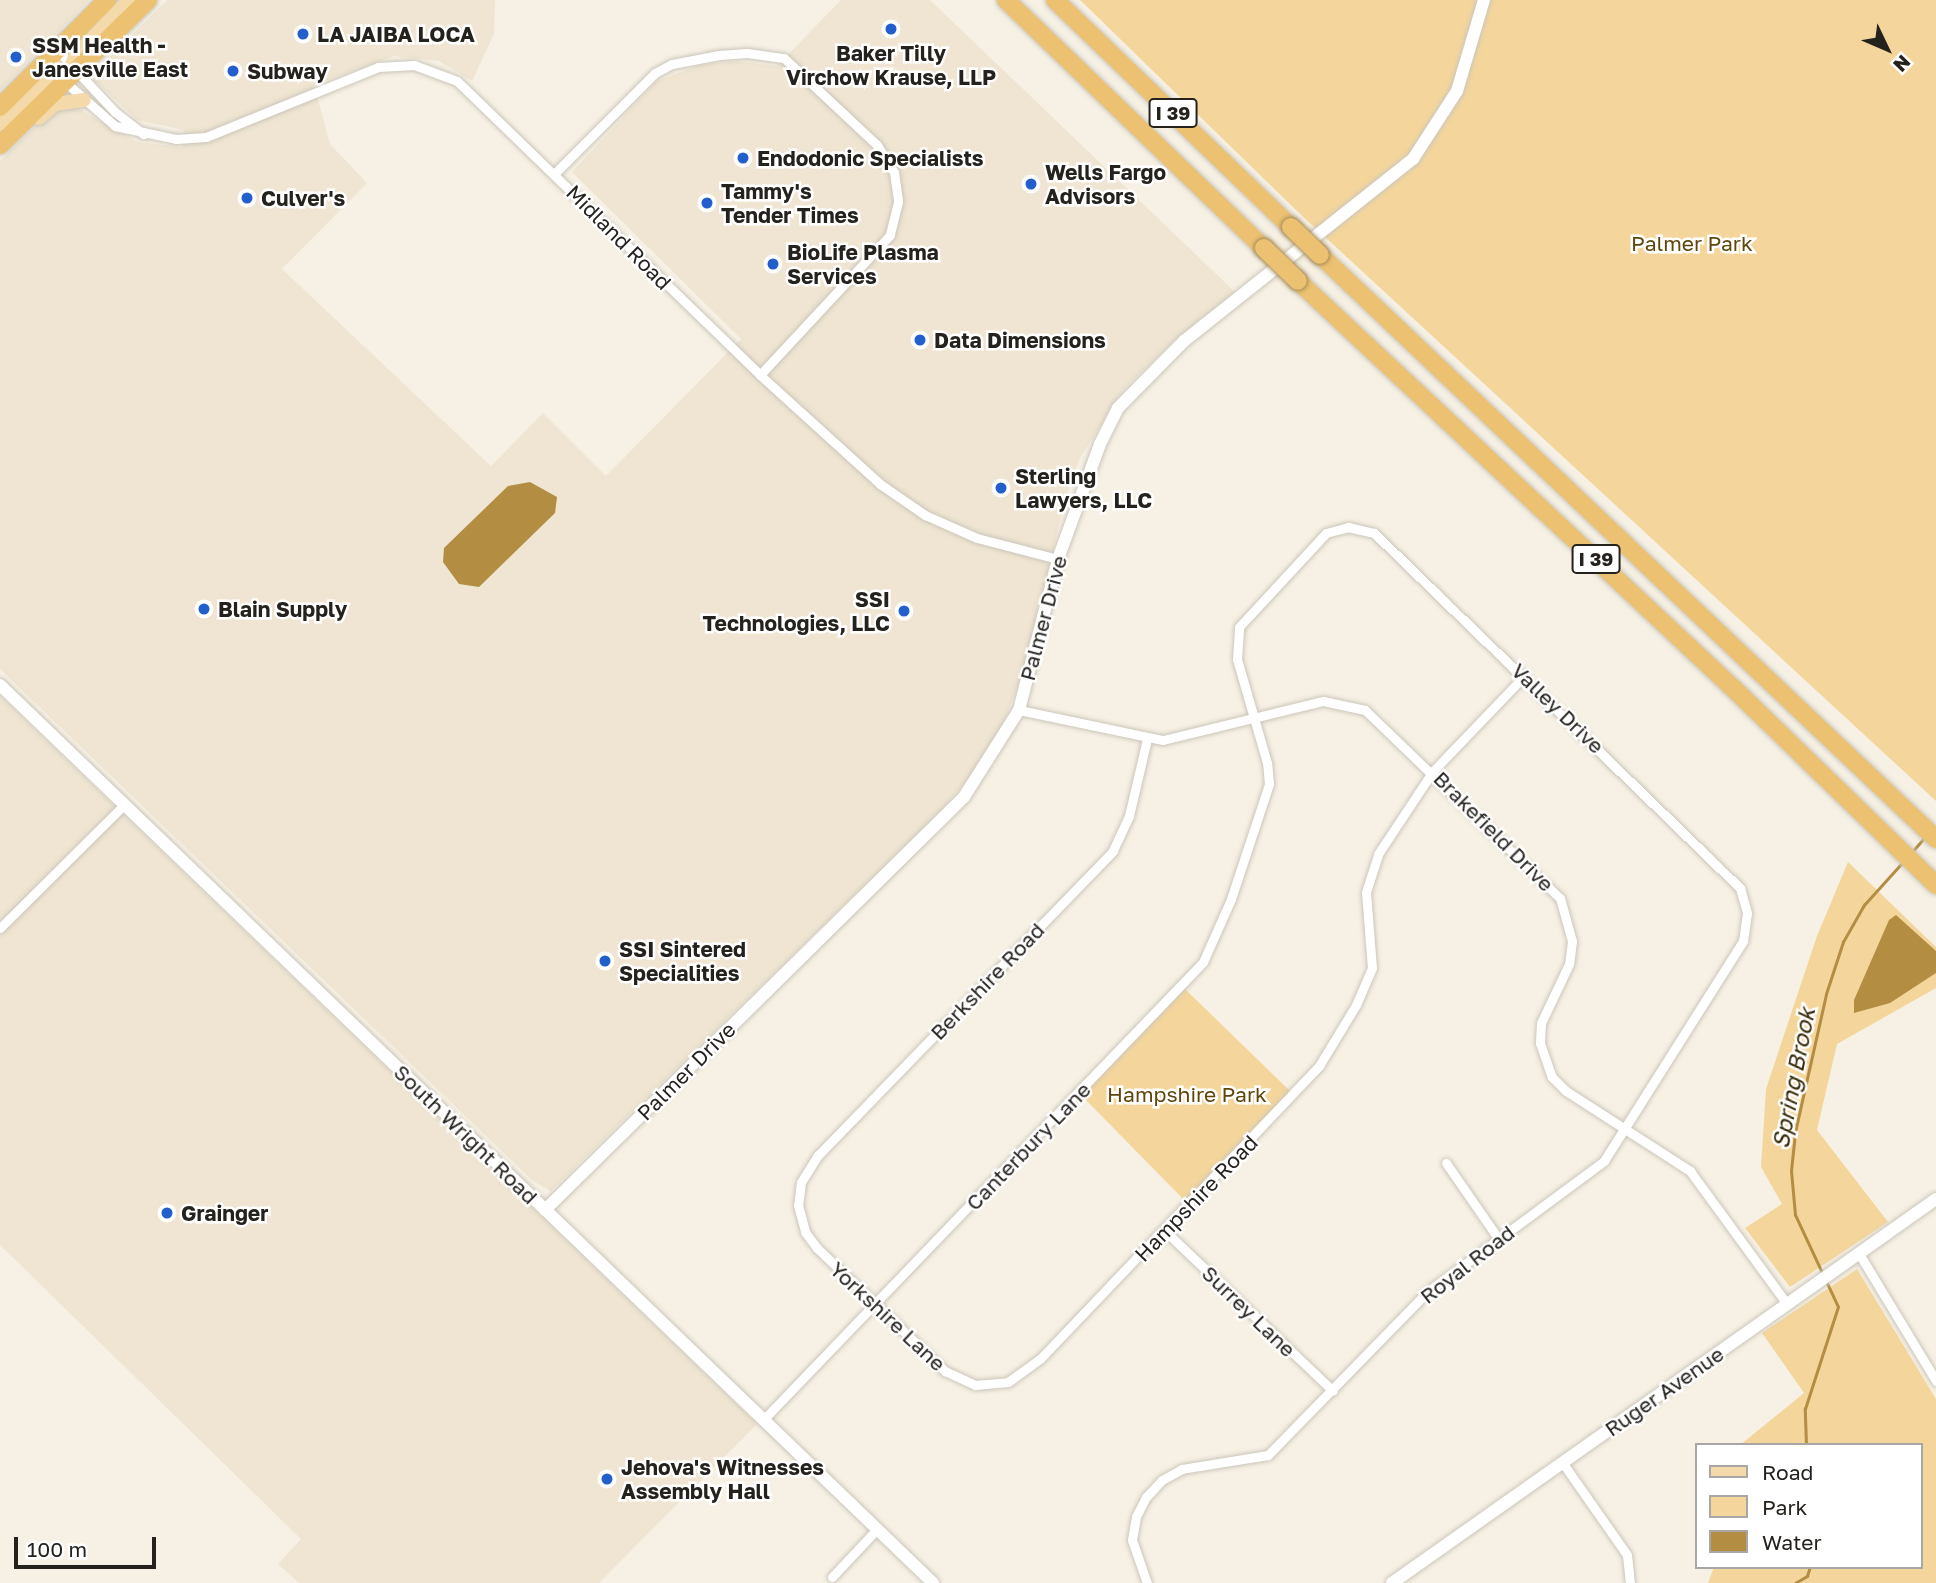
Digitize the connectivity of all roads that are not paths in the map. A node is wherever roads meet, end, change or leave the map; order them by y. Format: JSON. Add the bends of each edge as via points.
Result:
{"nodes":[{"id":1,"x":107,"y":0,"type":"edge"},
{"id":2,"x":129,"y":0,"type":"edge"},
{"id":3,"x":148,"y":0,"type":"edge"},
{"id":4,"x":1006,"y":0,"type":"edge"},
{"id":5,"x":1055,"y":0,"type":"edge"},
{"id":6,"x":1484,"y":0,"type":"edge"},
{"id":7,"x":61,"y":67,"type":"junction"},
{"id":8,"x":84,"y":100,"type":"junction"},
{"id":9,"x":0,"y":107,"type":"edge"},
{"id":10,"x":0,"y":124,"type":"edge"},
{"id":11,"x":144,"y":135,"type":"junction"},
{"id":12,"x":0,"y":145,"type":"edge"},
{"id":13,"x":0,"y":156,"type":"edge"},
{"id":14,"x":555,"y":173,"type":"junction"},
{"id":15,"x":760,"y":375,"type":"junction"},
{"id":16,"x":1348,"y":527,"type":"joint"},
{"id":17,"x":1058,"y":559,"type":"junction"},
{"id":18,"x":1525,"y":675,"type":"junction"},
{"id":19,"x":0,"y":685,"type":"edge"},
{"id":20,"x":1019,"y":709,"type":"junction"},
{"id":21,"x":1255,"y":720,"type":"junction"},
{"id":22,"x":1147,"y":739,"type":"junction"},
{"id":23,"x":1433,"y":771,"type":"junction"},
{"id":24,"x":123,"y":806,"type":"junction"},
{"id":25,"x":1936,"y":839,"type":"edge"},
{"id":26,"x":1934,"y":883,"type":"edge"},
{"id":27,"x":1746,"y":913,"type":"joint"},
{"id":28,"x":0,"y":928,"type":"edge"},
{"id":29,"x":1627,"y":1130,"type":"junction"},
{"id":30,"x":1446,"y":1163,"type":"dead end"},
{"id":31,"x":1936,"y":1199,"type":"edge"},
{"id":32,"x":798,"y":1205,"type":"joint"},
{"id":33,"x":545,"y":1210,"type":"junction"},
{"id":34,"x":1164,"y":1230,"type":"junction"},
{"id":35,"x":1498,"y":1238,"type":"junction"},
{"id":36,"x":1858,"y":1252,"type":"junction"},
{"id":37,"x":876,"y":1304,"type":"junction"},
{"id":38,"x":1787,"y":1304,"type":"junction"},
{"id":39,"x":1936,"y":1381,"type":"edge"},
{"id":40,"x":1008,"y":1382,"type":"joint"},
{"id":41,"x":1333,"y":1391,"type":"junction"},
{"id":42,"x":764,"y":1419,"type":"junction"},
{"id":43,"x":1562,"y":1462,"type":"junction"},
{"id":44,"x":878,"y":1528,"type":"junction"},
{"id":45,"x":832,"y":1577,"type":"dead end"},
{"id":46,"x":933,"y":1583,"type":"edge"},
{"id":47,"x":1147,"y":1583,"type":"edge"},
{"id":48,"x":1392,"y":1583,"type":"edge"},
{"id":49,"x":1630,"y":1583,"type":"edge"}],
"edges":[{"from":1,"to":7,"type":"highway"},
{"from":2,"to":7,"type":"main road"},
{"from":3,"to":7,"type":"highway"},
{"from":4,"to":26,"type":"highway","number":"I 39","bridge":true},
{"from":5,"to":25,"type":"highway","number":"I 39","bridge":true},
{"from":6,"to":17,"type":"street","name":"Palmer Drive","via":[[1457,91],[1413,159],[1184,341],[1118,408]]},
{"from":7,"to":8,"type":"street","name":"Midland Road"},
{"from":7,"to":9,"type":"highway"},
{"from":7,"to":10,"type":"main road"},
{"from":7,"to":11,"type":"street"},
{"from":7,"to":12,"type":"highway"},
{"from":8,"to":11,"type":"street","name":"Midland Road","via":[[116,126]]},
{"from":8,"to":13,"type":"main road","via":[[50,107]]},
{"from":11,"to":14,"type":"street","name":"Midland Road","via":[[206,136],[378,67],[414,65],[469,90]]},
{"from":14,"to":15,"type":"street","name":"Midland Road"},
{"from":14,"to":15,"type":"street","via":[[655,73],[672,64],[719,55],[784,58],[877,145],[895,175],[898,202],[890,235]]},
{"from":15,"to":17,"type":"street","name":"Midland Road","via":[[880,484],[925,514],[976,538]]},
{"from":16,"to":18,"type":"street","name":"Valley Drive","via":[[1374,533]]},
{"from":16,"to":21,"type":"street","name":"Canterbury Lane","via":[[1326,533],[1238,627],[1237,659]]},
{"from":17,"to":20,"type":"street","name":"Palmer Drive"},
{"from":18,"to":23,"type":"street","name":"Hampshire Road"},
{"from":18,"to":27,"type":"street","name":"Valley Drive","via":[[1740,888]]},
{"from":19,"to":24,"type":"street","name":"South Wright Road"},
{"from":20,"to":22,"type":"street","name":"Brakefield Drive"},
{"from":20,"to":33,"type":"street","name":"Palmer Drive","via":[[964,797]]},
{"from":21,"to":22,"type":"street","name":"Brakefield Drive","via":[[1206,733]]},
{"from":21,"to":23,"type":"street","name":"Brakefield Drive","via":[[1323,701],[1345,702],[1365,710]]},
{"from":21,"to":37,"type":"street","name":"Canterbury Lane","via":[[1267,763],[1265,803],[1203,962]]},
{"from":22,"to":32,"type":"street","name":"Berkshire Road","via":[[1129,816],[1113,851],[818,1155],[801,1182]]},
{"from":23,"to":29,"type":"street","name":"Brakefield Drive","via":[[1560,898],[1572,942],[1569,964],[1541,1023],[1544,1061],[1566,1091]]},
{"from":23,"to":34,"type":"street","name":"Hampshire Road","via":[[1370,873],[1366,892],[1373,968],[1356,1005],[1304,1085]]},
{"from":24,"to":28,"type":"street"},
{"from":24,"to":33,"type":"street","name":"South Wright Road"},
{"from":27,"to":29,"type":"street","name":"Royal Road","via":[[1742,941],[1733,960]]},
{"from":29,"to":35,"type":"street","name":"Royal Road","via":[[1591,1172]]},
{"from":29,"to":38,"type":"street","name":"Brakefield Drive","via":[[1676,1161],[1704,1186]]},
{"from":30,"to":35,"type":"street"},
{"from":31,"to":36,"type":"street","name":"Ruger Avenue"},
{"from":32,"to":37,"type":"street","name":"Yorkshire Lane","via":[[805,1232],[817,1248]]},
{"from":33,"to":42,"type":"street","name":"South Wright Road"},
{"from":34,"to":40,"type":"street","name":"Hampshire Road","via":[[1040,1359]]},
{"from":34,"to":41,"type":"street","name":"Surrey Lane"},
{"from":35,"to":41,"type":"street","name":"Royal Road","via":[[1427,1292]]},
{"from":36,"to":38,"type":"street","name":"Ruger Avenue"},
{"from":36,"to":39,"type":"street"},
{"from":37,"to":40,"type":"street","name":"Yorkshire Lane","via":[[960,1380],[991,1386]]},
{"from":37,"to":42,"type":"street","name":"Canterbury Lane"},
{"from":38,"to":43,"type":"street","name":"Ruger Avenue"},
{"from":41,"to":47,"type":"street","name":"Royal Road","via":[[1268,1455],[1182,1469],[1162,1480],[1136,1517],[1132,1540]]},
{"from":42,"to":44,"type":"street","name":"South Wright Road"},
{"from":43,"to":48,"type":"street","name":"Ruger Avenue"},
{"from":43,"to":49,"type":"street","via":[[1627,1555]]},
{"from":44,"to":45,"type":"street"},
{"from":44,"to":46,"type":"street","name":"South Wright Road"}]}
